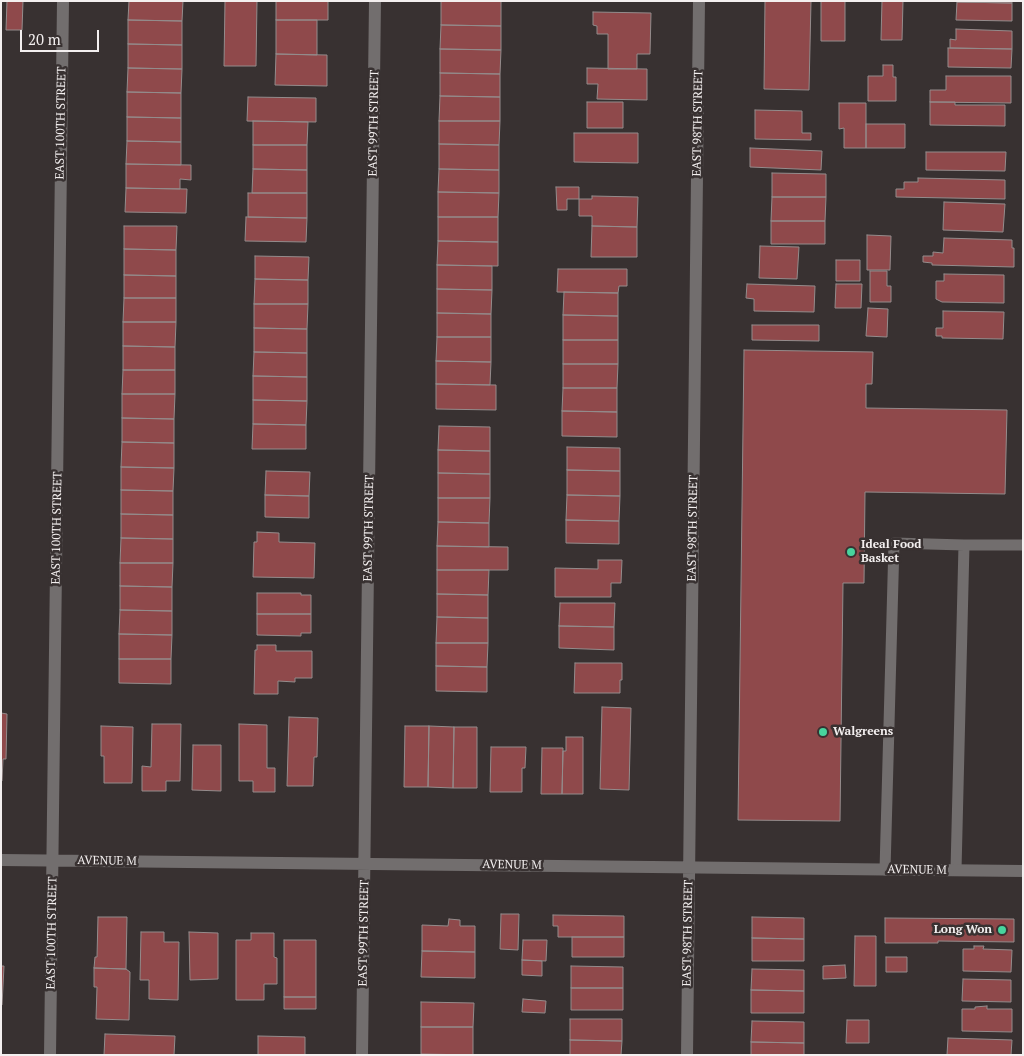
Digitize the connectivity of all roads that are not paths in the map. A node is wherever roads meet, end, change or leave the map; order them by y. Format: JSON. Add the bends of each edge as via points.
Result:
{"nodes":[{"id":1,"x":63,"y":1,"type":"edge"},
{"id":2,"x":375,"y":1,"type":"edge"},
{"id":3,"x":699,"y":1,"type":"edge"},
{"id":4,"x":964,"y":545,"type":"junction"},
{"id":5,"x":1023,"y":545,"type":"edge"},
{"id":6,"x":1,"y":860,"type":"edge"},
{"id":7,"x":53,"y":861,"type":"junction"},
{"id":8,"x":365,"y":864,"type":"junction"},
{"id":9,"x":689,"y":867,"type":"junction"},
{"id":10,"x":885,"y":870,"type":"junction"},
{"id":11,"x":956,"y":870,"type":"junction"},
{"id":12,"x":1023,"y":871,"type":"edge"},
{"id":13,"x":50,"y":1055,"type":"edge"},
{"id":14,"x":362,"y":1055,"type":"edge"},
{"id":15,"x":687,"y":1055,"type":"edge"}],
"edges":[{"from":1,"to":7,"type":"street","name":"EAST 100TH STREET"},
{"from":2,"to":8,"type":"street","name":"EAST 99TH STREET"},
{"from":3,"to":9,"type":"street","name":"EAST 98TH STREET"},
{"from":4,"to":5,"type":"lane"},
{"from":4,"to":10,"type":"lane","via":[[894,542]]},
{"from":4,"to":11,"type":"lane"},
{"from":6,"to":7,"type":"street","name":"AVENUE M"},
{"from":7,"to":8,"type":"street","name":"AVENUE M"},
{"from":7,"to":13,"type":"street","name":"EAST 100TH STREET"},
{"from":8,"to":9,"type":"street","name":"AVENUE M"},
{"from":8,"to":14,"type":"street","name":"EAST 99TH STREET"},
{"from":9,"to":10,"type":"street","name":"AVENUE M"},
{"from":9,"to":15,"type":"street","name":"EAST 98TH STREET"},
{"from":10,"to":11,"type":"street","name":"AVENUE M"},
{"from":11,"to":12,"type":"street","name":"AVENUE M"}]}
